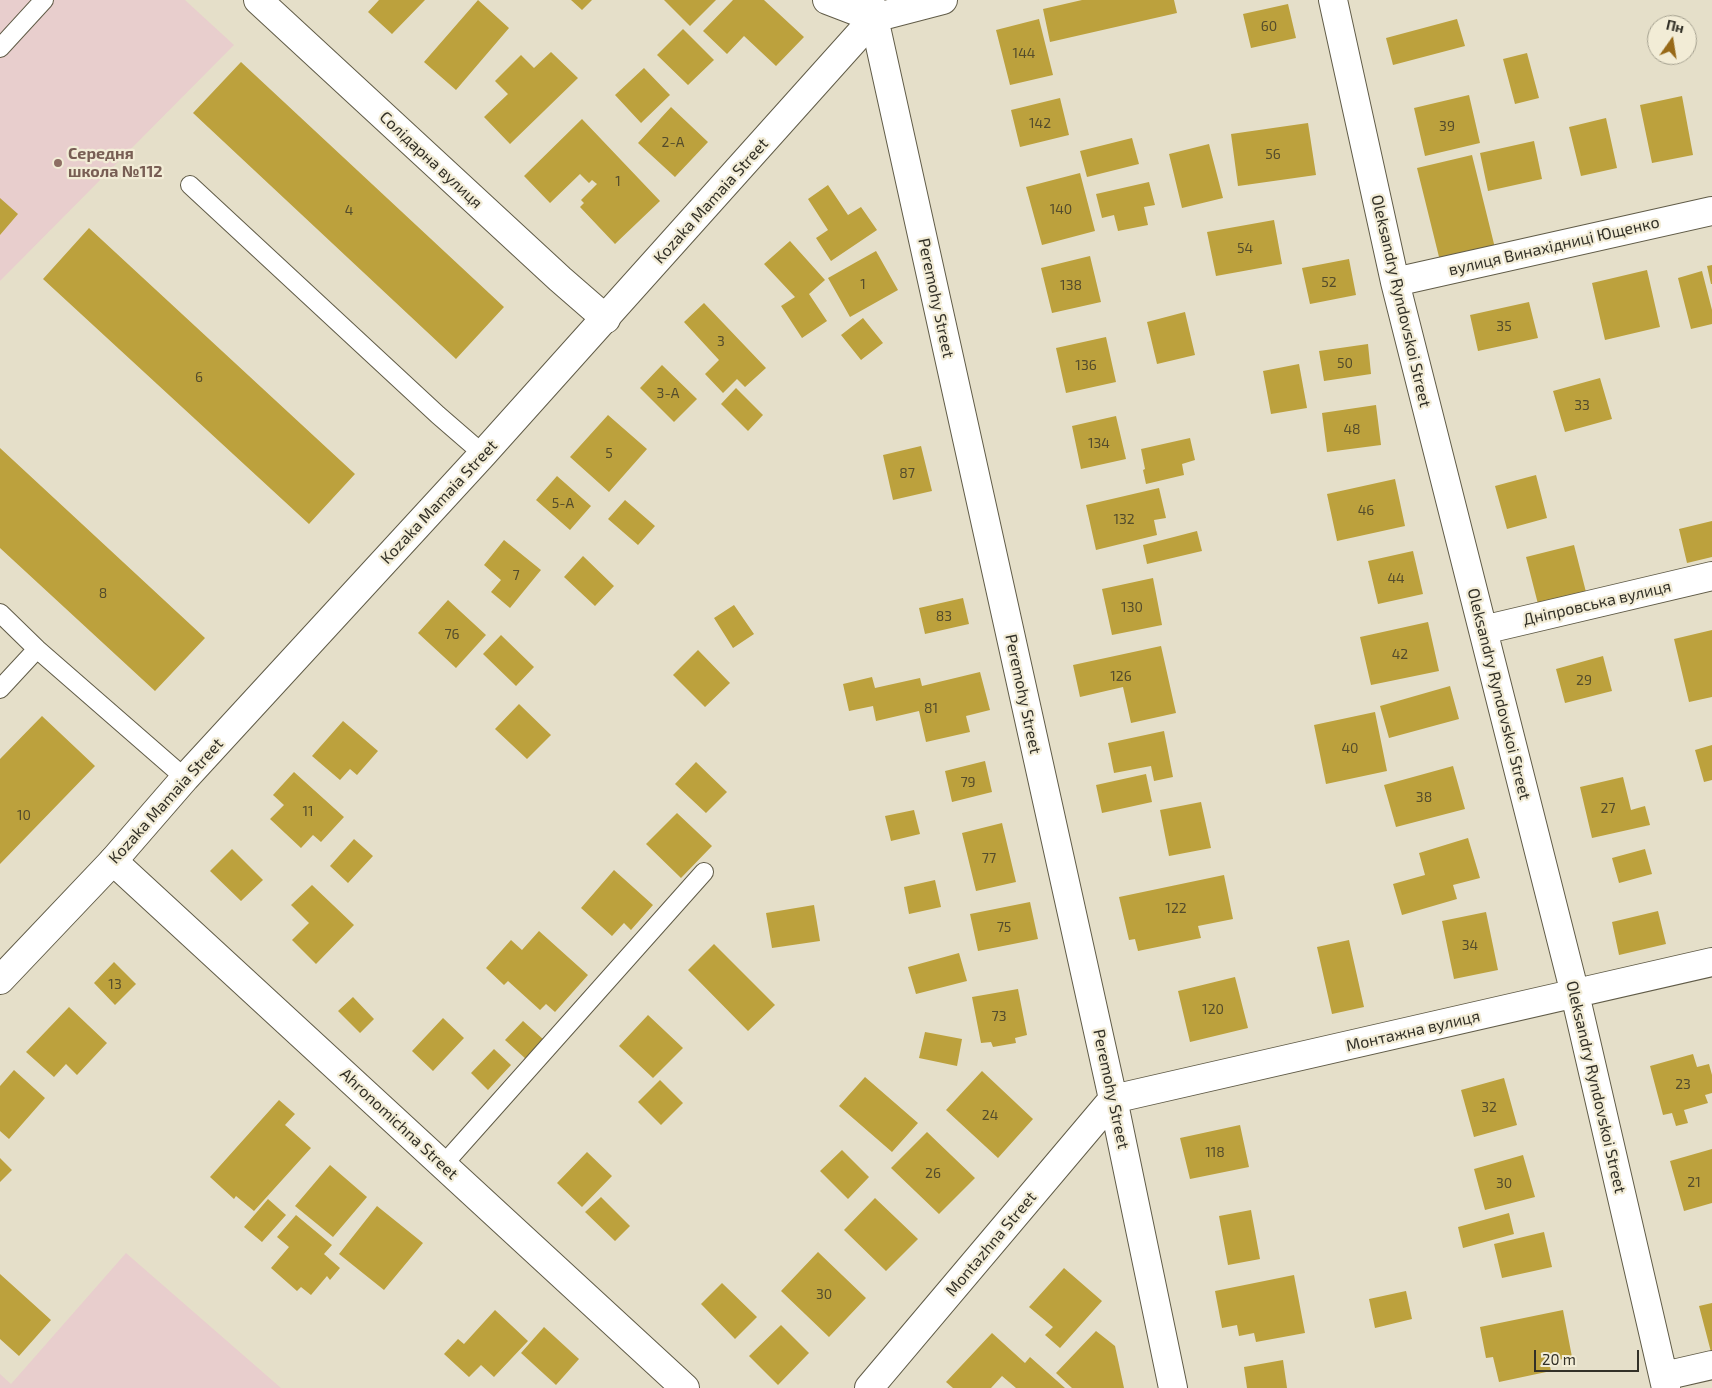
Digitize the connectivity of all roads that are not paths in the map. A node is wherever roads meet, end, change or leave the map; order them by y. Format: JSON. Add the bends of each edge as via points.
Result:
{"nodes":[{"id":1,"x":44,"y":0,"type":"edge"},
{"id":2,"x":258,"y":0,"type":"edge"},
{"id":3,"x":827,"y":0,"type":"edge"},
{"id":4,"x":943,"y":0,"type":"edge"},
{"id":5,"x":1334,"y":0,"type":"edge"},
{"id":6,"x":872,"y":9,"type":"edge"},
{"id":7,"x":0,"y":48,"type":"edge"},
{"id":8,"x":190,"y":185,"type":"dead end"},
{"id":9,"x":1712,"y":211,"type":"edge"},
{"id":10,"x":1395,"y":282,"type":"junction"},
{"id":11,"x":606,"y":319,"type":"junction"},
{"id":12,"x":483,"y":454,"type":"junction"},
{"id":13,"x":1712,"y":576,"type":"edge"},
{"id":14,"x":0,"y":613,"type":"edge"},
{"id":15,"x":1483,"y":630,"type":"junction"},
{"id":16,"x":37,"y":649,"type":"junction"},
{"id":17,"x":0,"y":689,"type":"edge"},
{"id":18,"x":185,"y":778,"type":"junction"},
{"id":19,"x":114,"y":861,"type":"junction"},
{"id":20,"x":704,"y":872,"type":"dead end"},
{"id":21,"x":1712,"y":962,"type":"edge"},
{"id":22,"x":0,"y":980,"type":"edge"},
{"id":23,"x":1575,"y":994,"type":"junction"},
{"id":24,"x":1113,"y":1099,"type":"junction"},
{"id":25,"x":443,"y":1165,"type":"junction"},
{"id":26,"x":1712,"y":1365,"type":"edge"},
{"id":27,"x":1665,"y":1382,"type":"edge"},
{"id":28,"x":685,"y":1388,"type":"edge"},
{"id":29,"x":869,"y":1388,"type":"edge"},
{"id":30,"x":1172,"y":1388,"type":"edge"}],
"edges":[{"from":1,"to":7,"type":"lane"},
{"from":2,"to":11,"type":"street","name":"Солідарна вулиця"},
{"from":3,"to":6,"type":"street"},
{"from":4,"to":6,"type":"street"},
{"from":5,"to":10,"type":"street","name":"Oleksandry Ryndovskoi Street"},
{"from":6,"to":11,"type":"street","name":"Kozaka Mamaia Street"},
{"from":6,"to":24,"type":"street","name":"Peremohy Street"},
{"from":8,"to":12,"type":"lane"},
{"from":9,"to":10,"type":"street","name":"вулиця Винахідниці Ющенко"},
{"from":10,"to":15,"type":"street","name":"Oleksandry Ryndovskoi Street"},
{"from":11,"to":12,"type":"street","name":"Kozaka Mamaia Street"},
{"from":12,"to":18,"type":"street","name":"Kozaka Mamaia Street"},
{"from":13,"to":15,"type":"street","name":"Дніпровська вулиця"},
{"from":14,"to":16,"type":"lane"},
{"from":15,"to":23,"type":"street","name":"Oleksandry Ryndovskoi Street"},
{"from":16,"to":17,"type":"lane"},
{"from":16,"to":18,"type":"lane"},
{"from":18,"to":19,"type":"street","name":"Kozaka Mamaia Street"},
{"from":19,"to":22,"type":"street","name":"Kozaka Mamaia Street"},
{"from":19,"to":25,"type":"street","name":"Ahronomichna Street"},
{"from":20,"to":25,"type":"lane"},
{"from":21,"to":23,"type":"street","name":"Монтажна вулиця"},
{"from":23,"to":24,"type":"street","name":"Монтажна вулиця"},
{"from":23,"to":27,"type":"street","name":"Oleksandry Ryndovskoi Street"},
{"from":24,"to":29,"type":"street","name":"Montazhna Street"},
{"from":24,"to":30,"type":"street","name":"Peremohy Street"},
{"from":25,"to":28,"type":"street","name":"Ahronomichna Street"},
{"from":26,"to":27,"type":"street"}]}
